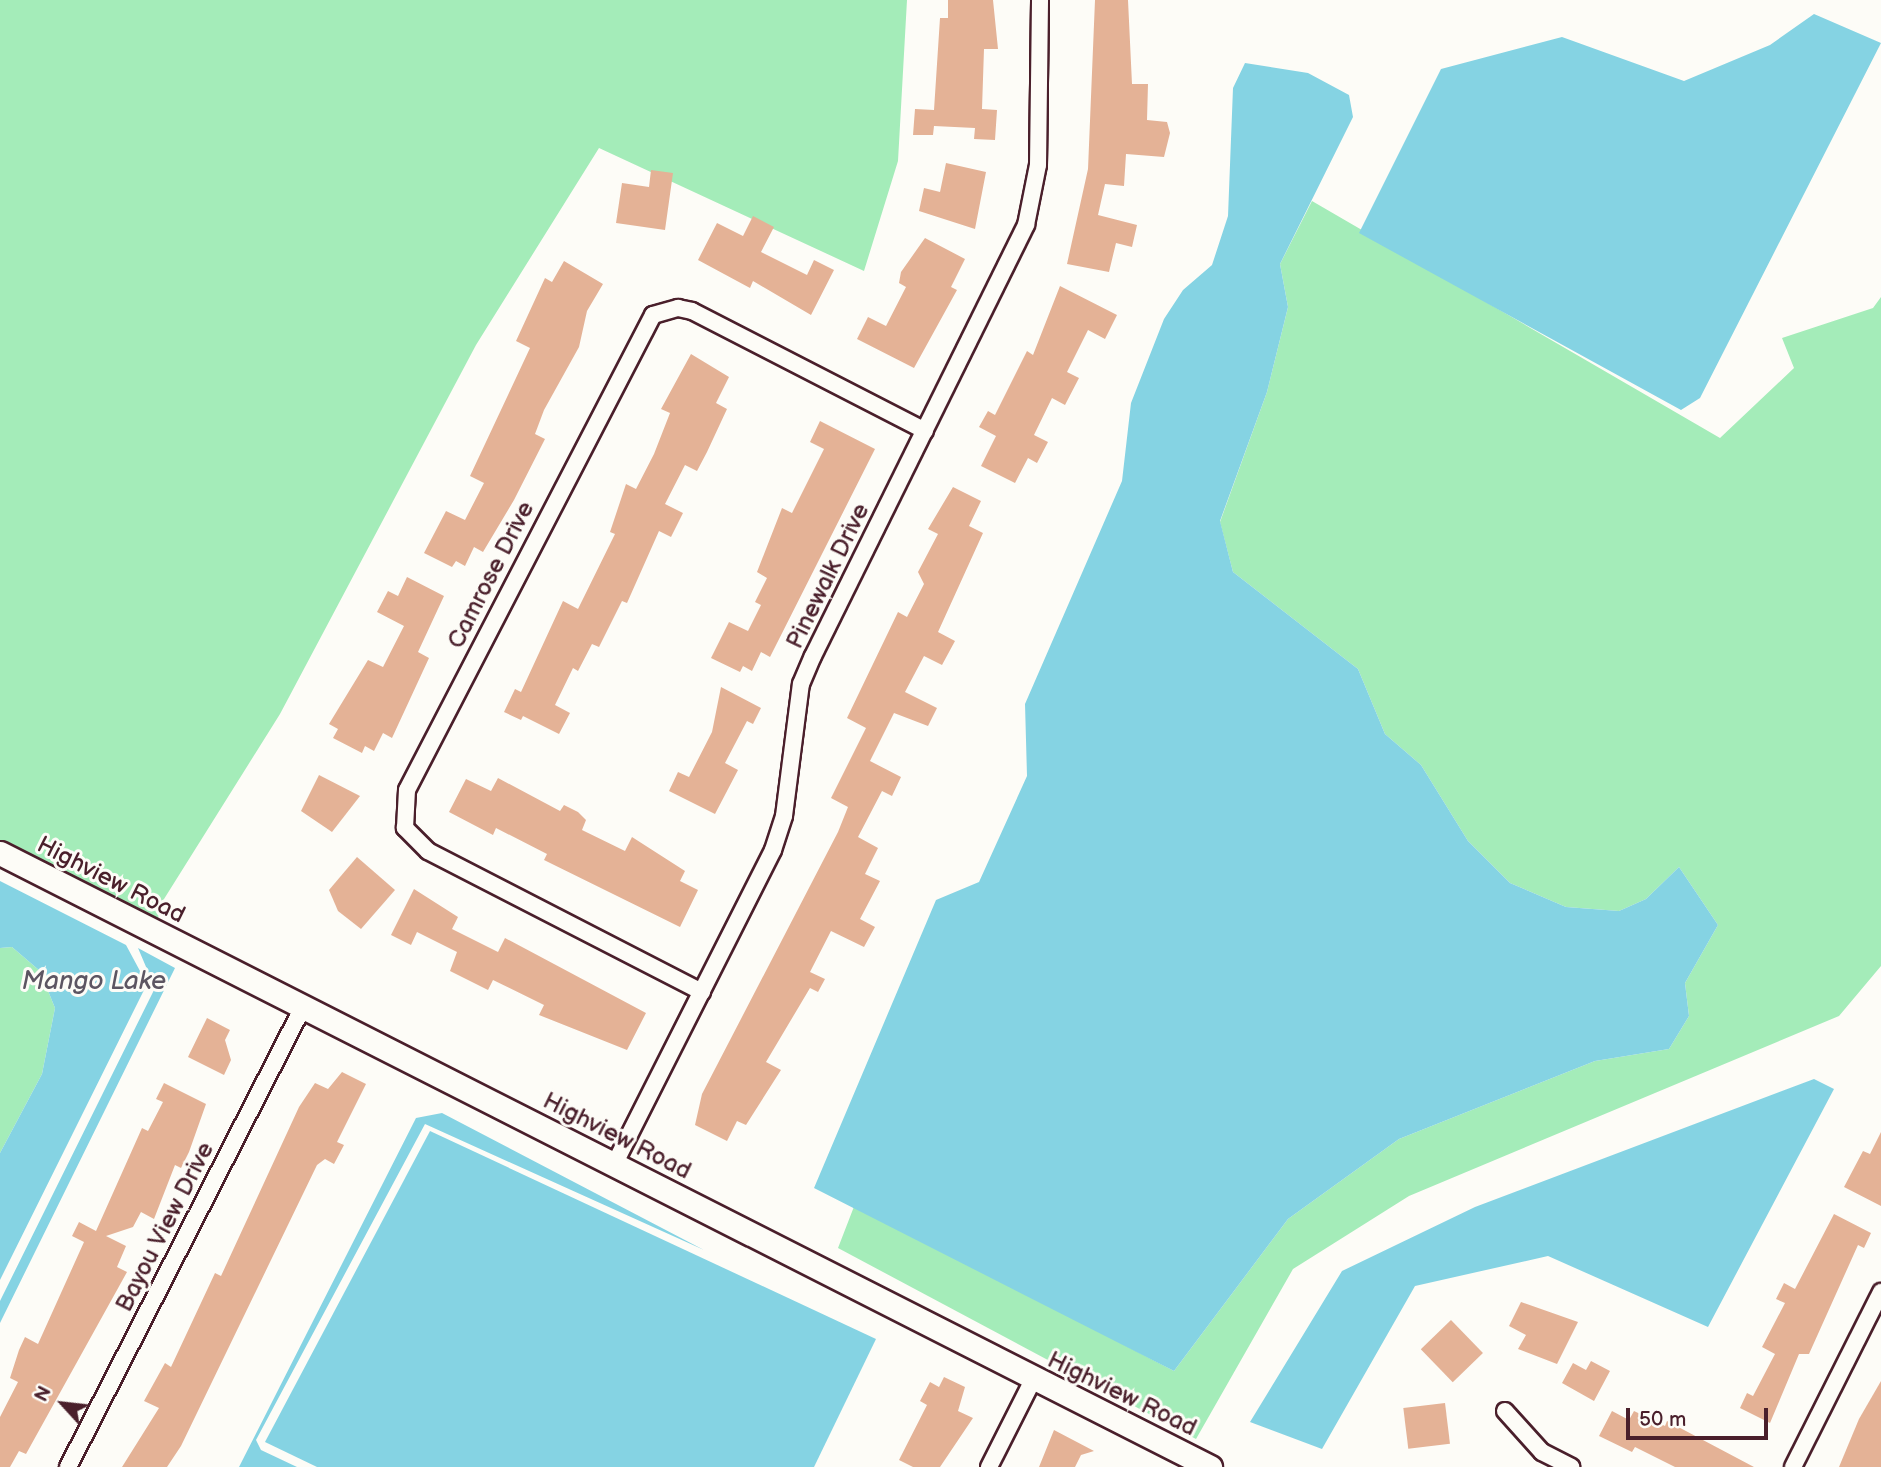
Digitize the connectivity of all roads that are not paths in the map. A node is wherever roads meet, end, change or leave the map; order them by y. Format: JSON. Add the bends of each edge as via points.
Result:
{"nodes":[{"id":1,"x":1040,"y":0,"type":"edge"},
{"id":2,"x":925,"y":431,"type":"junction"},
{"id":3,"x":0,"y":853,"type":"edge"},
{"id":4,"x":702,"y":992,"type":"junction"},
{"id":5,"x":303,"y":1007,"type":"junction"},
{"id":6,"x":615,"y":1163,"type":"junction"},
{"id":7,"x":1881,"y":1292,"type":"edge"},
{"id":8,"x":1033,"y":1380,"type":"junction"},
{"id":9,"x":1506,"y":1410,"type":"dead end"},
{"id":10,"x":68,"y":1467,"type":"edge"},
{"id":11,"x":989,"y":1467,"type":"edge"},
{"id":12,"x":1210,"y":1467,"type":"edge"},
{"id":13,"x":1571,"y":1467,"type":"edge"},
{"id":14,"x":1793,"y":1467,"type":"edge"}],
"edges":[{"from":1,"to":2,"type":"street","name":"Pinewalk Drive","via":[[1038,165],[1026,225]]},
{"from":2,"to":4,"type":"street","name":"Pinewalk Drive","via":[[801,684],[784,816]]},
{"from":2,"to":4,"type":"street","name":"Camrose Drive","via":[[692,311],[678,307],[653,315],[407,790],[405,828],[428,851]]},
{"from":3,"to":5,"type":"street","name":"Highview Road"},
{"from":4,"to":6,"type":"street","name":"Pinewalk Drive"},
{"from":5,"to":6,"type":"street","name":"Highview Road"},
{"from":5,"to":10,"type":"street","name":"Bayou View Drive"},
{"from":6,"to":8,"type":"street","name":"Highview Road"},
{"from":7,"to":14,"type":"street"},
{"from":8,"to":11,"type":"street"},
{"from":8,"to":12,"type":"street","name":"Highview Road"},
{"from":9,"to":13,"type":"street","via":[[1542,1452]]}]}
